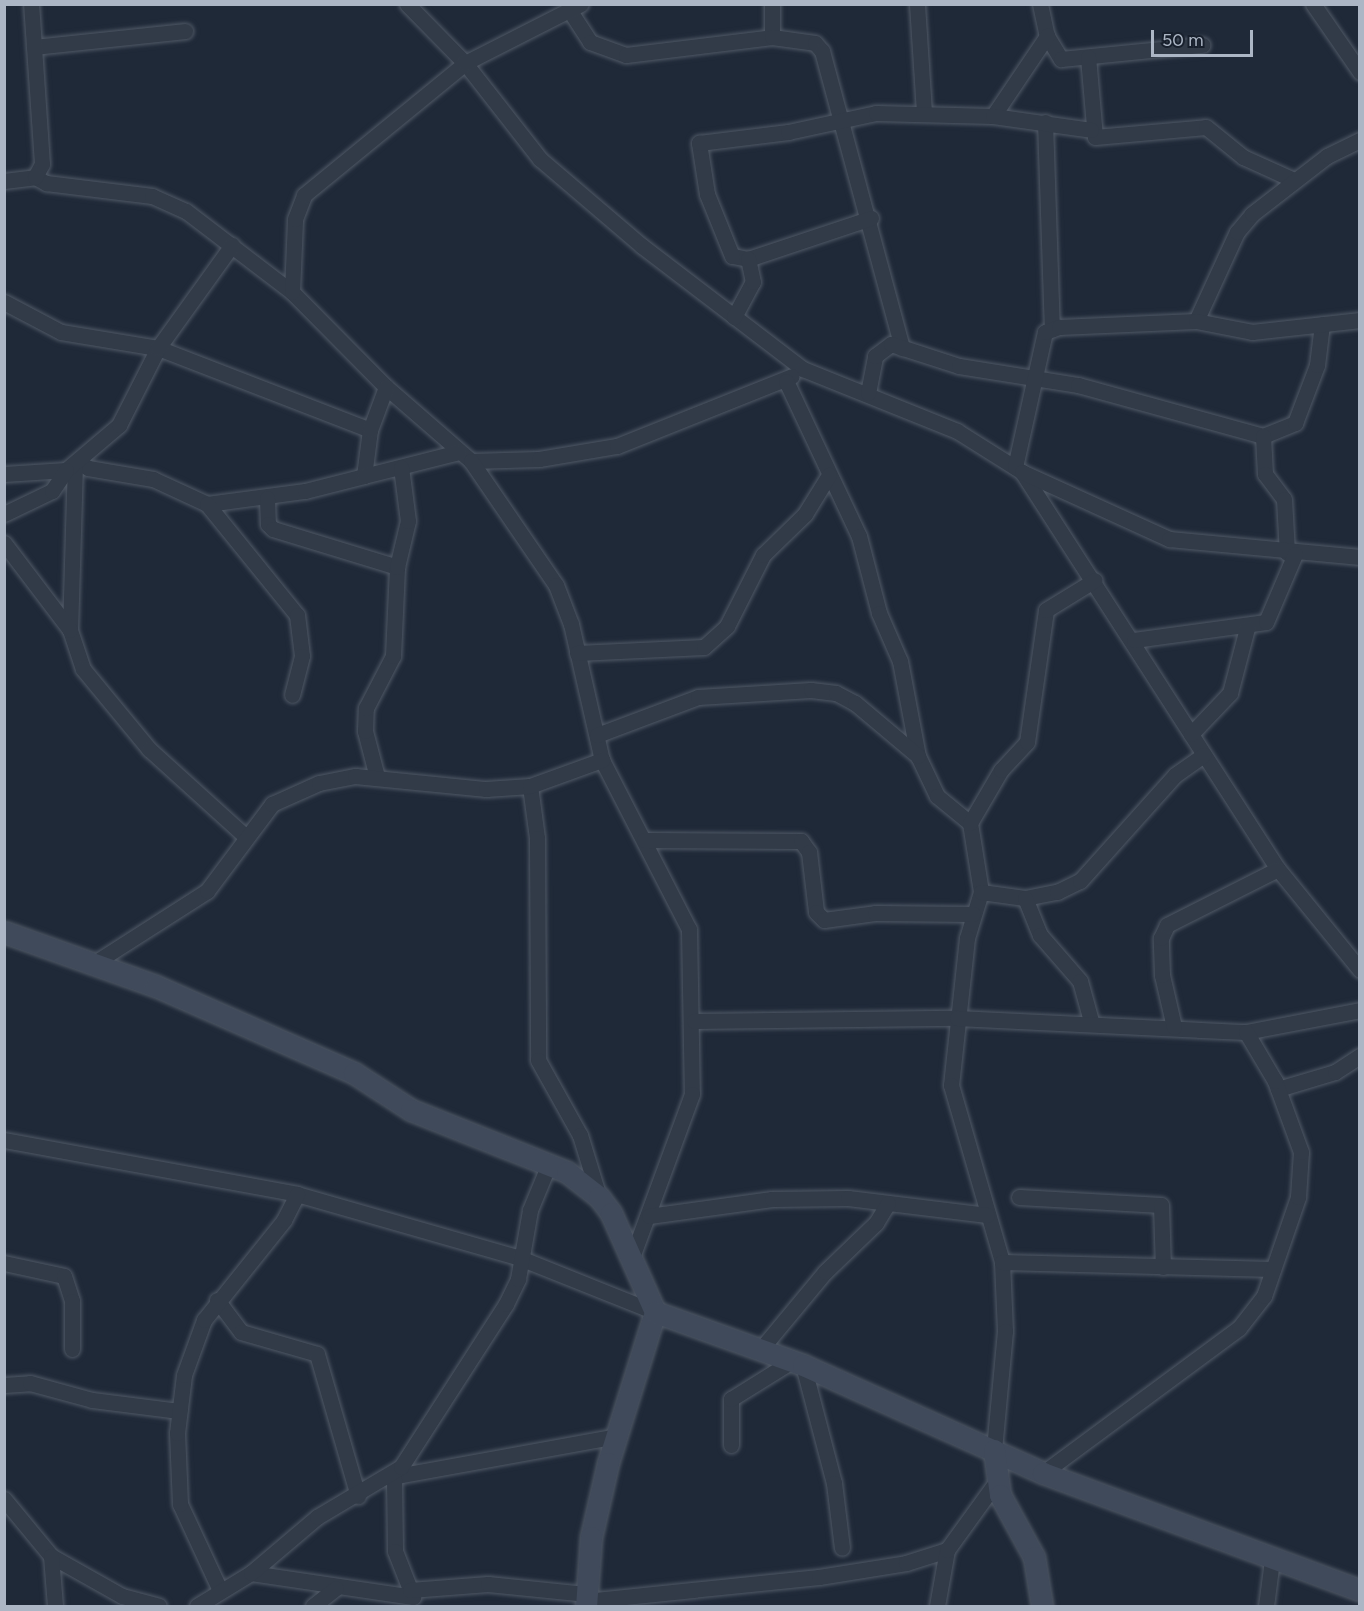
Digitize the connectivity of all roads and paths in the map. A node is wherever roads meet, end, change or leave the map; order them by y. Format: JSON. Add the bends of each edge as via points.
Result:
{"nodes":[{"id":1,"x":31,"y":4,"type":"edge"},
{"id":2,"x":407,"y":4,"type":"edge"},
{"id":3,"x":772,"y":4,"type":"edge"},
{"id":4,"x":917,"y":4,"type":"edge"},
{"id":5,"x":1040,"y":4,"type":"edge"},
{"id":6,"x":1313,"y":4,"type":"edge"},
{"id":7,"x":576,"y":8,"type":"edge"},
{"id":8,"x":185,"y":31,"type":"dead end"},
{"id":9,"x":772,"y":36,"type":"junction"},
{"id":10,"x":1047,"y":36,"type":"junction"},
{"id":11,"x":1202,"y":45,"type":"dead end"},
{"id":12,"x":34,"y":47,"type":"junction"},
{"id":13,"x":1088,"y":57,"type":"junction"},
{"id":14,"x":465,"y":63,"type":"junction"},
{"id":15,"x":1359,"y":72,"type":"edge"},
{"id":16,"x":924,"y":111,"type":"junction"},
{"id":17,"x":993,"y":116,"type":"junction"},
{"id":18,"x":841,"y":118,"type":"junction"},
{"id":19,"x":1045,"y":122,"type":"junction"},
{"id":20,"x":1091,"y":130,"type":"junction"},
{"id":21,"x":1359,"y":140,"type":"edge"},
{"id":22,"x":35,"y":177,"type":"junction"},
{"id":23,"x":1294,"y":180,"type":"junction"},
{"id":24,"x":4,"y":181,"type":"edge"},
{"id":25,"x":871,"y":218,"type":"junction"},
{"id":26,"x":232,"y":245,"type":"junction"},
{"id":27,"x":748,"y":259,"type":"junction"},
{"id":28,"x":292,"y":292,"type":"junction"},
{"id":29,"x":4,"y":302,"type":"edge"},
{"id":30,"x":734,"y":316,"type":"junction"},
{"id":31,"x":1359,"y":320,"type":"edge"},
{"id":32,"x":1196,"y":321,"type":"junction"},
{"id":33,"x":1322,"y":324,"type":"junction"},
{"id":34,"x":1052,"y":329,"type":"junction"},
{"id":35,"x":158,"y":348,"type":"junction"},
{"id":36,"x":902,"y":348,"type":"junction"},
{"id":37,"x":803,"y":369,"type":"junction"},
{"id":38,"x":1034,"y":376,"type":"junction"},
{"id":39,"x":786,"y":381,"type":"junction"},
{"id":40,"x":386,"y":387,"type":"junction"},
{"id":41,"x":868,"y":393,"type":"junction"},
{"id":42,"x":370,"y":430,"type":"junction"},
{"id":43,"x":1263,"y":436,"type":"junction"},
{"id":44,"x":465,"y":456,"type":"junction"},
{"id":45,"x":73,"y":464,"type":"junction"},
{"id":46,"x":401,"y":467,"type":"junction"},
{"id":47,"x":1018,"y":469,"type":"junction"},
{"id":48,"x":4,"y":474,"type":"edge"},
{"id":49,"x":829,"y":475,"type":"junction"},
{"id":50,"x":364,"y":476,"type":"junction"},
{"id":51,"x":267,"y":498,"type":"junction"},
{"id":52,"x":207,"y":504,"type":"junction"},
{"id":53,"x":4,"y":514,"type":"edge"},
{"id":54,"x":4,"y":543,"type":"edge"},
{"id":55,"x":1291,"y":554,"type":"junction"},
{"id":56,"x":1359,"y":557,"type":"edge"},
{"id":57,"x":397,"y":567,"type":"junction"},
{"id":58,"x":1095,"y":580,"type":"junction"},
{"id":59,"x":1247,"y":628,"type":"junction"},
{"id":60,"x":70,"y":630,"type":"junction"},
{"id":61,"x":1134,"y":640,"type":"junction"},
{"id":62,"x":576,"y":653,"type":"junction"},
{"id":63,"x":292,"y":695,"type":"dead end"},
{"id":64,"x":1191,"y":734,"type":"junction"},
{"id":65,"x":597,"y":735,"type":"junction"},
{"id":66,"x":1204,"y":755,"type":"junction"},
{"id":67,"x":918,"y":756,"type":"junction"},
{"id":68,"x":602,"y":760,"type":"junction"},
{"id":69,"x":377,"y":777,"type":"junction"},
{"id":70,"x":530,"y":786,"type":"junction"},
{"id":71,"x":970,"y":823,"type":"junction"},
{"id":72,"x":244,"y":835,"type":"junction"},
{"id":73,"x":644,"y":840,"type":"junction"},
{"id":74,"x":1278,"y":869,"type":"junction"},
{"id":75,"x":981,"y":892,"type":"junction"},
{"id":76,"x":1025,"y":898,"type":"junction"},
{"id":77,"x":973,"y":914,"type":"junction"},
{"id":78,"x":4,"y":932,"type":"edge"},
{"id":79,"x":96,"y":962,"type":"junction"},
{"id":80,"x":1359,"y":970,"type":"edge"},
{"id":81,"x":1359,"y":1010,"type":"edge"},
{"id":82,"x":957,"y":1018,"type":"junction"},
{"id":83,"x":694,"y":1021,"type":"junction"},
{"id":84,"x":1091,"y":1021,"type":"junction"},
{"id":85,"x":1174,"y":1027,"type":"junction"},
{"id":86,"x":1246,"y":1032,"type":"junction"},
{"id":87,"x":1359,"y":1056,"type":"edge"},
{"id":88,"x":1278,"y":1089,"type":"junction"},
{"id":89,"x":4,"y":1140,"type":"edge"},
{"id":90,"x":549,"y":1164,"type":"junction"},
{"id":91,"x":297,"y":1194,"type":"junction"},
{"id":92,"x":599,"y":1197,"type":"junction"},
{"id":93,"x":1019,"y":1197,"type":"dead end"},
{"id":94,"x":888,"y":1203,"type":"junction"},
{"id":95,"x":987,"y":1215,"type":"junction"},
{"id":96,"x":649,"y":1216,"type":"junction"},
{"id":97,"x":632,"y":1257,"type":"junction"},
{"id":98,"x":520,"y":1258,"type":"junction"},
{"id":99,"x":1002,"y":1262,"type":"junction"},
{"id":100,"x":4,"y":1263,"type":"edge"},
{"id":101,"x":1163,"y":1268,"type":"junction"},
{"id":102,"x":1273,"y":1269,"type":"junction"},
{"id":103,"x":217,"y":1300,"type":"junction"},
{"id":104,"x":655,"y":1312,"type":"junction"},
{"id":105,"x":72,"y":1349,"type":"dead end"},
{"id":106,"x":761,"y":1349,"type":"junction"},
{"id":107,"x":797,"y":1363,"type":"junction"},
{"id":108,"x":4,"y":1384,"type":"edge"},
{"id":109,"x":179,"y":1411,"type":"junction"},
{"id":110,"x":616,"y":1436,"type":"junction"},
{"id":111,"x":731,"y":1445,"type":"dead end"},
{"id":112,"x":994,"y":1450,"type":"junction"},
{"id":113,"x":1042,"y":1473,"type":"junction"},
{"id":114,"x":393,"y":1477,"type":"junction"},
{"id":115,"x":997,"y":1481,"type":"junction"},
{"id":116,"x":358,"y":1496,"type":"junction"},
{"id":117,"x":4,"y":1499,"type":"edge"},
{"id":118,"x":842,"y":1548,"type":"dead end"},
{"id":119,"x":947,"y":1550,"type":"junction"},
{"id":120,"x":51,"y":1556,"type":"junction"},
{"id":121,"x":1272,"y":1560,"type":"junction"},
{"id":122,"x":251,"y":1573,"type":"junction"},
{"id":123,"x":219,"y":1588,"type":"junction"},
{"id":124,"x":336,"y":1588,"type":"junction"},
{"id":125,"x":1359,"y":1590,"type":"edge"},
{"id":126,"x":412,"y":1598,"type":"edge"},
{"id":127,"x":586,"y":1601,"type":"edge"},
{"id":128,"x":55,"y":1606,"type":"edge"},
{"id":129,"x":159,"y":1606,"type":"edge"},
{"id":130,"x":197,"y":1606,"type":"edge"},
{"id":131,"x":313,"y":1606,"type":"edge"},
{"id":132,"x":938,"y":1606,"type":"edge"},
{"id":133,"x":1042,"y":1606,"type":"edge"},
{"id":134,"x":1266,"y":1606,"type":"edge"}],
"edges":[{"from":1,"to":12,"type":"street"},
{"from":2,"to":14,"type":"street"},
{"from":3,"to":9,"type":"street"},
{"from":4,"to":16,"type":"street"},
{"from":5,"to":10,"type":"street"},
{"from":6,"to":15,"type":"street"},
{"from":7,"to":9,"type":"street","via":[[590,42],[626,55]]},
{"from":7,"to":14,"type":"street"},
{"from":8,"to":12,"type":"street"},
{"from":9,"to":18,"type":"street","via":[[815,43]]},
{"from":10,"to":13,"type":"street","via":[[1061,59]]},
{"from":10,"to":17,"type":"street"},
{"from":11,"to":13,"type":"street"},
{"from":12,"to":22,"type":"street","via":[[43,140],[42,164]]},
{"from":13,"to":20,"type":"street"},
{"from":14,"to":28,"type":"street","via":[[304,195],[295,219]]},
{"from":14,"to":30,"type":"street","via":[[540,159]]},
{"from":16,"to":17,"type":"street"},
{"from":16,"to":18,"type":"street"},
{"from":17,"to":19,"type":"street"},
{"from":18,"to":25,"type":"street"},
{"from":18,"to":27,"type":"street","via":[[789,132],[699,143],[707,194],[726,243],[732,256]]},
{"from":19,"to":20,"type":"street"},
{"from":19,"to":34,"type":"street"},
{"from":20,"to":23,"type":"street","via":[[1101,138],[1206,127],[1244,157]]},
{"from":21,"to":23,"type":"street"},
{"from":22,"to":24,"type":"street"},
{"from":22,"to":26,"type":"street","via":[[46,183],[152,196],[186,211]]},
{"from":23,"to":32,"type":"street","via":[[1237,232]]},
{"from":25,"to":27,"type":"street"},
{"from":25,"to":36,"type":"street"},
{"from":26,"to":28,"type":"street"},
{"from":26,"to":35,"type":"street"},
{"from":27,"to":30,"type":"street","via":[[753,282]]},
{"from":28,"to":40,"type":"street"},
{"from":29,"to":35,"type":"street","via":[[61,332]]},
{"from":30,"to":37,"type":"street"},
{"from":31,"to":33,"type":"street"},
{"from":32,"to":33,"type":"street","via":[[1252,332]]},
{"from":32,"to":34,"type":"street"},
{"from":33,"to":43,"type":"street","via":[[1317,365],[1295,423]]},
{"from":34,"to":38,"type":"street","via":[[1041,338]]},
{"from":35,"to":42,"type":"street"},
{"from":35,"to":45,"type":"street","via":[[119,425]]},
{"from":36,"to":38,"type":"street","via":[[959,366]]},
{"from":36,"to":41,"type":"street","via":[[891,344],[875,356]]},
{"from":37,"to":39,"type":"street"},
{"from":37,"to":41,"type":"street"},
{"from":38,"to":43,"type":"street"},
{"from":38,"to":47,"type":"street"},
{"from":39,"to":44,"type":"street","via":[[617,446],[539,459]]},
{"from":39,"to":49,"type":"street"},
{"from":40,"to":42,"type":"street"},
{"from":40,"to":44,"type":"street"},
{"from":41,"to":47,"type":"street","via":[[957,430]]},
{"from":42,"to":50,"type":"street"},
{"from":43,"to":55,"type":"street","via":[[1265,474],[1284,499]]},
{"from":44,"to":46,"type":"street"},
{"from":44,"to":62,"type":"street","via":[[556,585]]},
{"from":45,"to":48,"type":"street"},
{"from":45,"to":52,"type":"street","via":[[153,479]]},
{"from":45,"to":53,"type":"street","via":[[52,491]]},
{"from":45,"to":60,"type":"street"},
{"from":46,"to":50,"type":"street"},
{"from":46,"to":57,"type":"street","via":[[408,520]]},
{"from":47,"to":55,"type":"street","via":[[1168,539]]},
{"from":47,"to":58,"type":"street"},
{"from":49,"to":62,"type":"street","via":[[805,514],[763,555],[727,626],[704,647]]},
{"from":49,"to":67,"type":"street","via":[[859,536],[879,613],[900,662]]},
{"from":50,"to":51,"type":"street"},
{"from":51,"to":52,"type":"street"},
{"from":51,"to":57,"type":"street","via":[[268,524],[273,528]]},
{"from":52,"to":63,"type":"street","via":[[297,615],[303,656]]},
{"from":54,"to":60,"type":"street"},
{"from":55,"to":56,"type":"street"},
{"from":55,"to":59,"type":"street","via":[[1277,606],[1266,622]]},
{"from":57,"to":69,"type":"street","via":[[393,656],[366,708],[365,731]]},
{"from":58,"to":61,"type":"street"},
{"from":58,"to":71,"type":"street","via":[[1046,610],[1027,742],[1001,770]]},
{"from":59,"to":61,"type":"street"},
{"from":59,"to":64,"type":"street","via":[[1230,693]]},
{"from":60,"to":72,"type":"street","via":[[82,669],[102,697],[149,749]]},
{"from":61,"to":64,"type":"street"},
{"from":62,"to":65,"type":"street"},
{"from":64,"to":66,"type":"street"},
{"from":65,"to":67,"type":"street","via":[[698,697],[811,690],[836,693],[855,703]]},
{"from":65,"to":68,"type":"street"},
{"from":66,"to":74,"type":"street"},
{"from":66,"to":76,"type":"street","via":[[1175,775],[1080,881],[1057,892]]},
{"from":67,"to":71,"type":"street","via":[[937,796]]},
{"from":68,"to":70,"type":"street"},
{"from":68,"to":73,"type":"street"},
{"from":69,"to":70,"type":"street","via":[[486,789]]},
{"from":69,"to":72,"type":"street","via":[[319,783],[272,804]]},
{"from":70,"to":92,"type":"street","via":[[537,838],[538,1060],[580,1135]]},
{"from":71,"to":75,"type":"street"},
{"from":72,"to":79,"type":"street","via":[[207,891]]},
{"from":73,"to":77,"type":"street","via":[[801,841],[809,852],[816,912],[824,920],[875,914]]},
{"from":73,"to":83,"type":"street","via":[[689,929]]},
{"from":74,"to":80,"type":"street"},
{"from":74,"to":85,"type":"street","via":[[1167,925],[1161,938],[1162,975]]},
{"from":75,"to":76,"type":"street"},
{"from":75,"to":77,"type":"street"},
{"from":76,"to":84,"type":"street","via":[[1040,935],[1080,981]]},
{"from":77,"to":82,"type":"street"},
{"from":78,"to":79,"type":"street"},
{"from":79,"to":90,"type":"street","via":[[354,1073],[411,1110]]},
{"from":81,"to":86,"type":"street"},
{"from":82,"to":83,"type":"street"},
{"from":82,"to":84,"type":"street"},
{"from":82,"to":95,"type":"street","via":[[954,1102]]},
{"from":83,"to":96,"type":"street","via":[[693,1094]]},
{"from":84,"to":85,"type":"street"},
{"from":85,"to":86,"type":"street"},
{"from":86,"to":88,"type":"street"},
{"from":87,"to":88,"type":"street","via":[[1335,1072]]},
{"from":88,"to":102,"type":"street","via":[[1302,1168]]},
{"from":89,"to":91,"type":"street"},
{"from":90,"to":92,"type":"street"},
{"from":90,"to":98,"type":"street","via":[[530,1210]]},
{"from":91,"to":98,"type":"street"},
{"from":91,"to":103,"type":"street","via":[[284,1220]]},
{"from":92,"to":97,"type":"street"},
{"from":93,"to":101,"type":"street","via":[[1161,1205]]},
{"from":94,"to":95,"type":"street"},
{"from":94,"to":96,"type":"street","via":[[772,1199]]},
{"from":94,"to":106,"type":"street","via":[[876,1224],[825,1272]]},
{"from":95,"to":99,"type":"street"},
{"from":96,"to":97,"type":"street"},
{"from":97,"to":104,"type":"street"},
{"from":98,"to":104,"type":"street"},
{"from":98,"to":114,"type":"street","via":[[506,1304]]},
{"from":99,"to":101,"type":"street"},
{"from":99,"to":112,"type":"street","via":[[1005,1331]]},
{"from":100,"to":105,"type":"street","via":[[64,1276],[72,1301]]},
{"from":101,"to":102,"type":"street"},
{"from":102,"to":113,"type":"street","via":[[1264,1296],[1239,1328]]},
{"from":103,"to":109,"type":"street","via":[[190,1348]]},
{"from":103,"to":116,"type":"street","via":[[241,1332],[317,1354]]},
{"from":104,"to":106,"type":"street"},
{"from":104,"to":110,"type":"street"},
{"from":106,"to":107,"type":"street"},
{"from":107,"to":111,"type":"street","via":[[731,1399]]},
{"from":107,"to":112,"type":"street"},
{"from":107,"to":118,"type":"street","via":[[832,1473]]},
{"from":108,"to":109,"type":"street","via":[[30,1383],[92,1400]]},
{"from":109,"to":123,"type":"street","via":[[180,1504]]},
{"from":110,"to":114,"type":"street","via":[[548,1444]]},
{"from":110,"to":127,"type":"street","via":[[591,1537]]},
{"from":112,"to":113,"type":"street"},
{"from":112,"to":115,"type":"street"},
{"from":113,"to":121,"type":"street"},
{"from":114,"to":116,"type":"street"},
{"from":114,"to":126,"type":"street","via":[[395,1551]]},
{"from":115,"to":119,"type":"street"},
{"from":115,"to":133,"type":"street","via":[[1034,1557]]},
{"from":116,"to":122,"type":"street","via":[[316,1517]]},
{"from":117,"to":120,"type":"street"},
{"from":119,"to":127,"type":"street","via":[[906,1563],[819,1577]]},
{"from":119,"to":132,"type":"street"},
{"from":120,"to":128,"type":"street"},
{"from":120,"to":129,"type":"street","via":[[122,1596]]},
{"from":121,"to":125,"type":"street"},
{"from":121,"to":134,"type":"street"},
{"from":122,"to":123,"type":"street"},
{"from":122,"to":124,"type":"street"},
{"from":123,"to":130,"type":"street"},
{"from":124,"to":126,"type":"street"},
{"from":124,"to":131,"type":"street"},
{"from":126,"to":127,"type":"street","via":[[488,1584]]}]}
